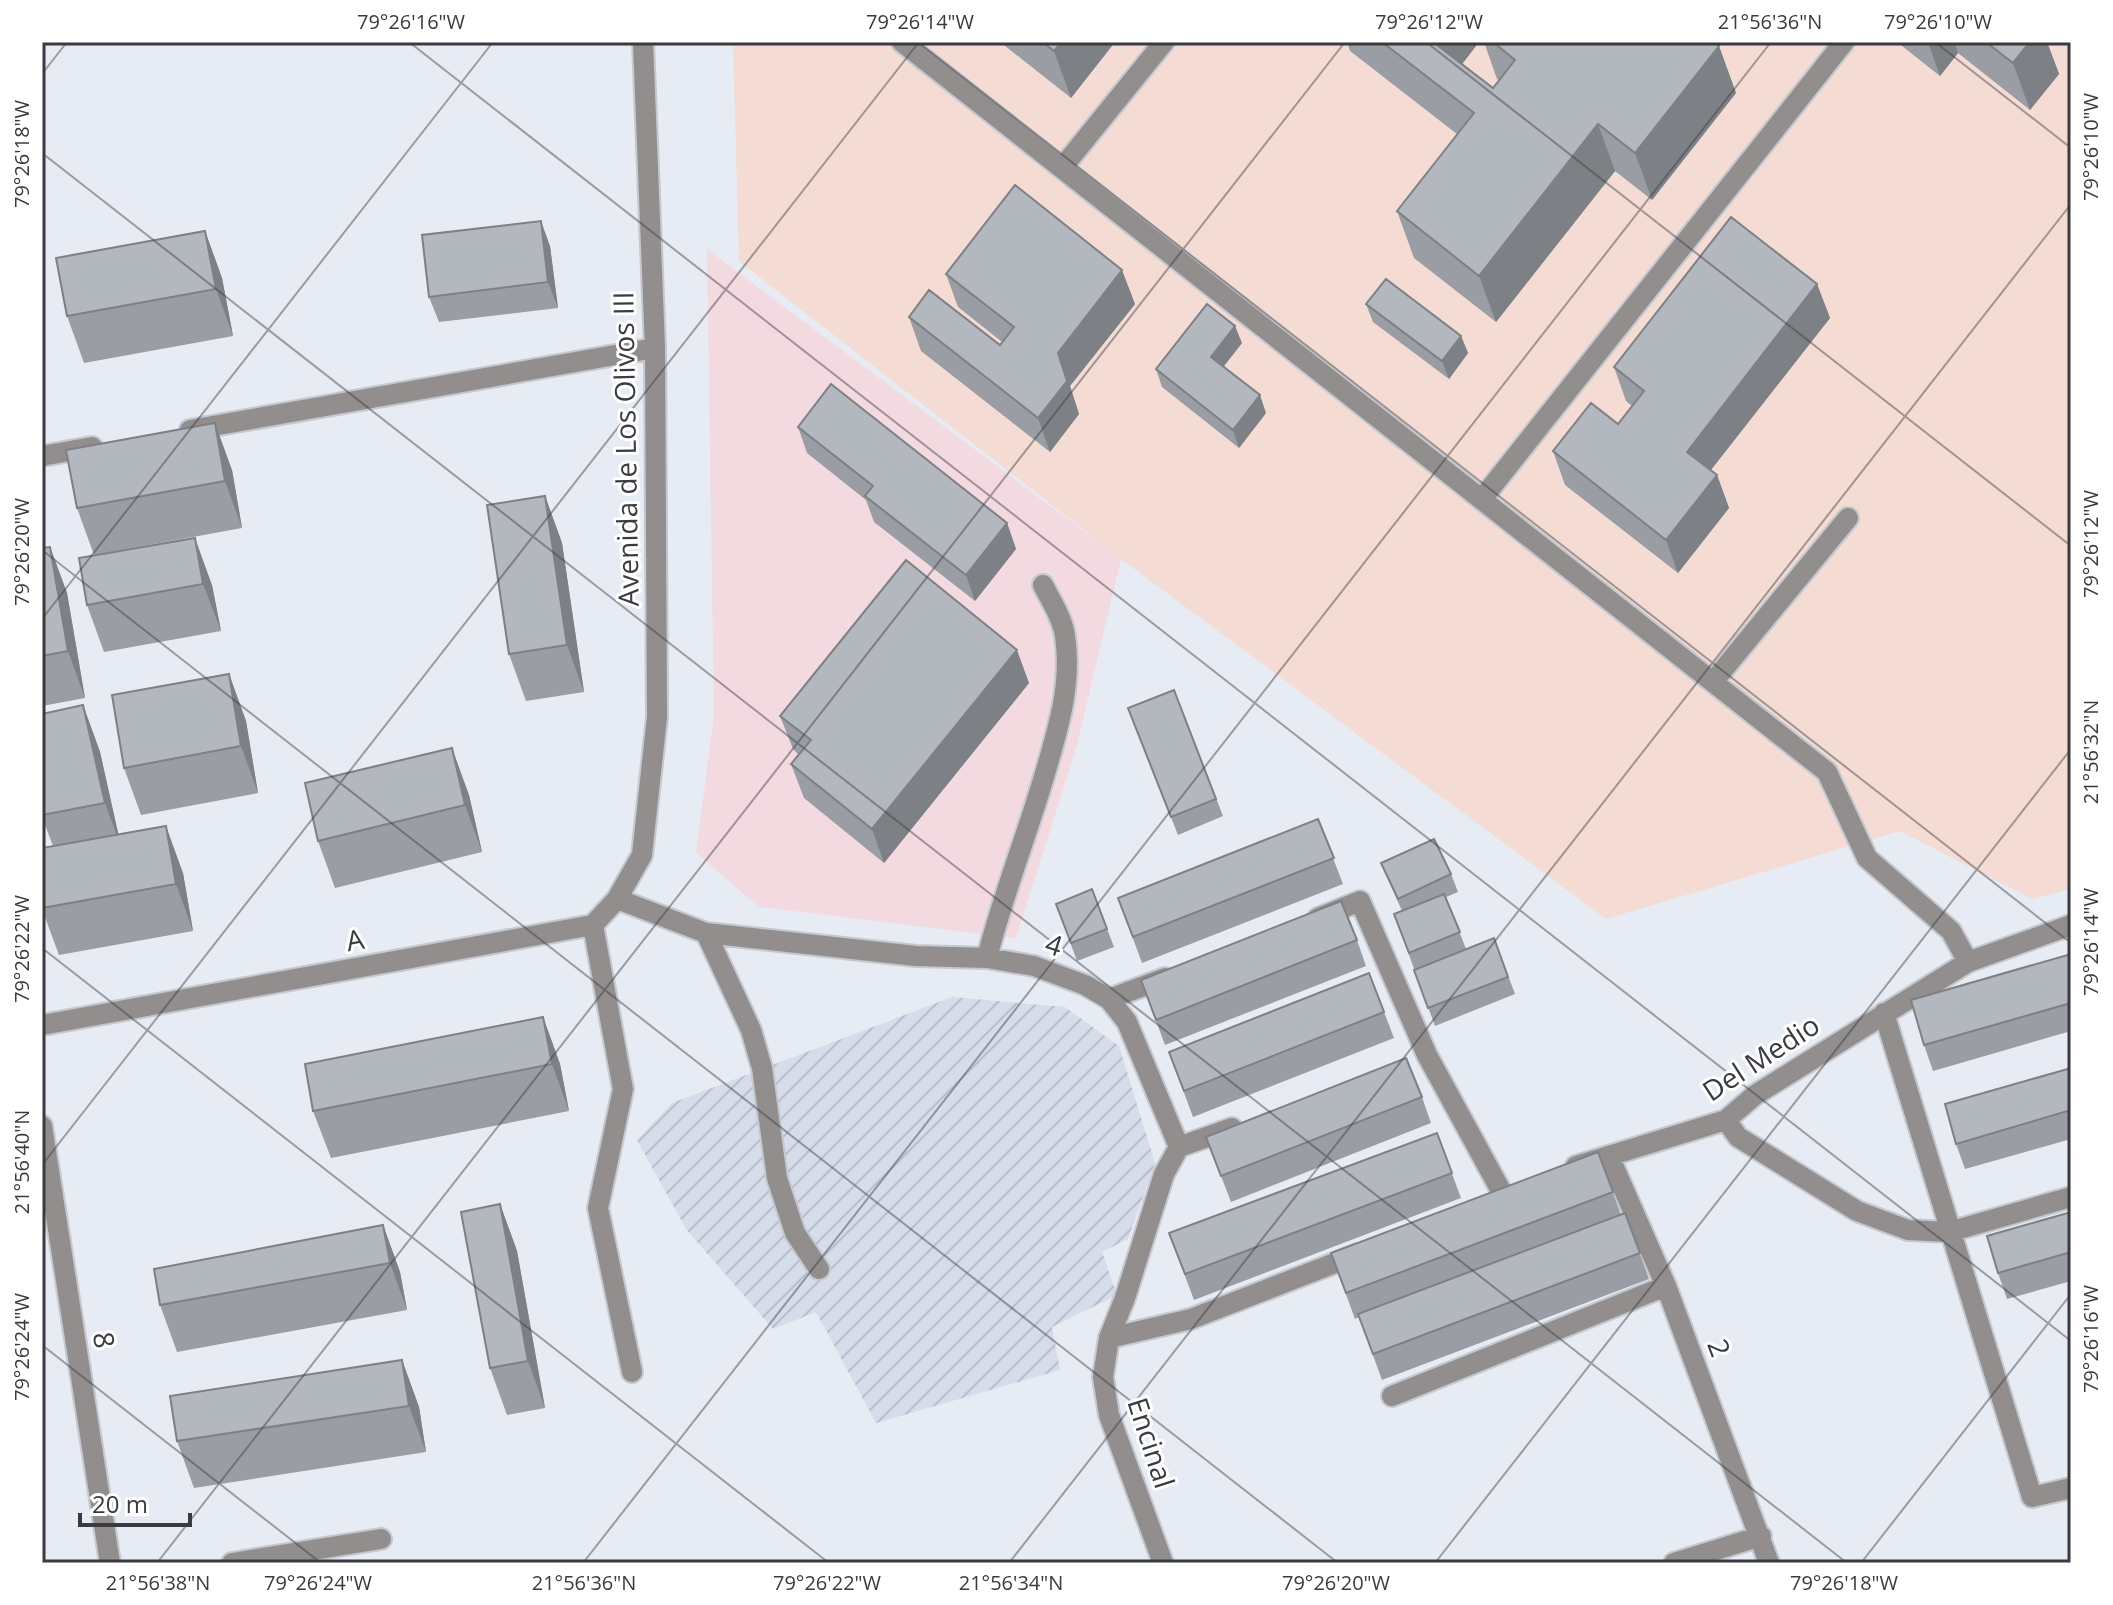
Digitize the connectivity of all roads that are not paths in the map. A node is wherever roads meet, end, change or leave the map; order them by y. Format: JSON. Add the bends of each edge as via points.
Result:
{"nodes":[{"id":1,"x":643,"y":42,"type":"edge"},
{"id":2,"x":902,"y":42,"type":"edge"},
{"id":3,"x":1164,"y":42,"type":"edge"},
{"id":4,"x":1844,"y":42,"type":"edge"},
{"id":5,"x":1062,"y":168,"type":"junction"},
{"id":6,"x":655,"y":348,"type":"junction"},
{"id":7,"x":168,"y":434,"type":"edge"},
{"id":8,"x":105,"y":445,"type":"edge"},
{"id":9,"x":42,"y":456,"type":"edge"},
{"id":10,"x":1482,"y":499,"type":"junction"},
{"id":11,"x":1848,"y":518,"type":"dead end"},
{"id":12,"x":1043,"y":585,"type":"dead end"},
{"id":13,"x":1713,"y":682,"type":"junction"},
{"id":14,"x":617,"y":899,"type":"junction"},
{"id":15,"x":1301,"y":924,"type":"edge"},
{"id":16,"x":593,"y":925,"type":"junction"},
{"id":17,"x":2071,"y":925,"type":"edge"},
{"id":18,"x":706,"y":933,"type":"junction"},
{"id":19,"x":987,"y":958,"type":"junction"},
{"id":20,"x":1968,"y":962,"type":"junction"},
{"id":21,"x":1183,"y":971,"type":"edge"},
{"id":22,"x":1109,"y":999,"type":"junction"},
{"id":23,"x":1884,"y":1013,"type":"junction"},
{"id":24,"x":42,"y":1025,"type":"edge"},
{"id":25,"x":1252,"y":1120,"type":"edge"},
{"id":26,"x":1726,"y":1120,"type":"junction"},
{"id":27,"x":42,"y":1126,"type":"edge"},
{"id":28,"x":1179,"y":1147,"type":"junction"},
{"id":29,"x":1609,"y":1156,"type":"junction"},
{"id":30,"x":1554,"y":1173,"type":"edge"},
{"id":31,"x":1501,"y":1191,"type":"edge"},
{"id":32,"x":2071,"y":1197,"type":"edge"},
{"id":33,"x":1949,"y":1232,"type":"junction"},
{"id":34,"x":1378,"y":1246,"type":"edge"},
{"id":35,"x":819,"y":1269,"type":"dead end"},
{"id":36,"x":1666,"y":1286,"type":"junction"},
{"id":37,"x":1109,"y":1338,"type":"junction"},
{"id":38,"x":632,"y":1372,"type":"dead end"},
{"id":39,"x":1392,"y":1396,"type":"dead end"},
{"id":40,"x":2071,"y":1488,"type":"edge"},
{"id":41,"x":1761,"y":1536,"type":"junction"},
{"id":42,"x":381,"y":1539,"type":"dead end"},
{"id":43,"x":326,"y":1555,"type":"edge"},
{"id":44,"x":110,"y":1563,"type":"edge"},
{"id":45,"x":232,"y":1563,"type":"edge"},
{"id":46,"x":1163,"y":1563,"type":"edge"},
{"id":47,"x":1674,"y":1563,"type":"edge"},
{"id":48,"x":1769,"y":1563,"type":"edge"}],
"edges":[{"from":1,"to":6,"type":"street","name":"Avenida de Los Olivos III"},
{"from":2,"to":5,"type":"street"},
{"from":3,"to":5,"type":"street"},
{"from":4,"to":10,"type":"street"},
{"from":5,"to":10,"type":"street"},
{"from":6,"to":7,"type":"street"},
{"from":6,"to":14,"type":"street","name":"Avenida de Los Olivos III","via":[[657,717],[642,855]]},
{"from":8,"to":9,"type":"street"},
{"from":10,"to":13,"type":"street"},
{"from":11,"to":13,"type":"street"},
{"from":12,"to":19,"type":"street","via":[[1065,632],[1068,668],[1058,729]]},
{"from":13,"to":20,"type":"street","via":[[1827,772],[1867,858],[1951,931]]},
{"from":14,"to":16,"type":"street"},
{"from":14,"to":18,"type":"street","name":"4"},
{"from":15,"to":31,"type":"street","via":[[1360,901],[1419,1058]]},
{"from":16,"to":24,"type":"street","name":"A"},
{"from":16,"to":38,"type":"street","via":[[623,1089],[598,1208]]},
{"from":17,"to":20,"type":"street","name":"Del Medio"},
{"from":18,"to":19,"type":"street","name":"4","via":[[916,956]]},
{"from":18,"to":35,"type":"street","via":[[751,1030],[762,1068],[777,1178],[795,1233]]},
{"from":19,"to":22,"type":"street","name":"4","via":[[1034,966]]},
{"from":20,"to":23,"type":"street","name":"Del Medio"},
{"from":21,"to":22,"type":"street"},
{"from":22,"to":28,"type":"street","name":"4","via":[[1127,1022]]},
{"from":23,"to":26,"type":"street","name":"Del Medio","via":[[1755,1095]]},
{"from":23,"to":33,"type":"street"},
{"from":25,"to":28,"type":"street"},
{"from":26,"to":29,"type":"street","name":"Del Medio"},
{"from":26,"to":33,"type":"street","via":[[1738,1137],[1857,1211],[1908,1230]]},
{"from":27,"to":44,"type":"street","name":"8"},
{"from":28,"to":37,"type":"street","via":[[1164,1174]]},
{"from":29,"to":30,"type":"street","name":"Del Medio"},
{"from":29,"to":36,"type":"street","name":"2"},
{"from":32,"to":33,"type":"street"},
{"from":33,"to":40,"type":"street","via":[[2032,1497]]},
{"from":34,"to":37,"type":"street","via":[[1191,1319]]},
{"from":36,"to":39,"type":"street"},
{"from":36,"to":41,"type":"street","name":"2"},
{"from":37,"to":46,"type":"street","name":"Encinal","via":[[1103,1377],[1109,1415]]},
{"from":41,"to":47,"type":"street"},
{"from":41,"to":48,"type":"street","name":"2"},
{"from":42,"to":43,"type":"street"},
{"from":43,"to":45,"type":"street"}]}
